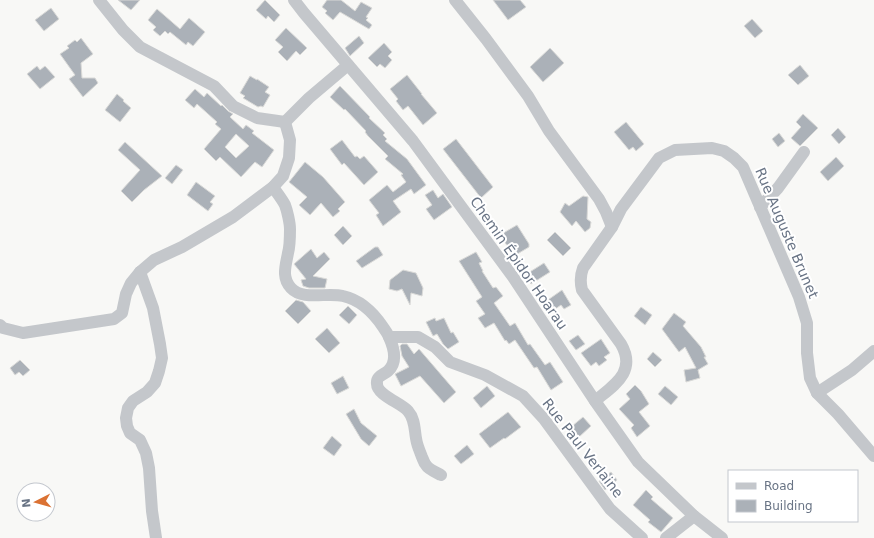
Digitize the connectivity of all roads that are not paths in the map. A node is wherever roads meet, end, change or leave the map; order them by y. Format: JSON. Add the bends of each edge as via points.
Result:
{"nodes":[{"id":1,"x":99,"y":0,"type":"edge"},
{"id":2,"x":294,"y":0,"type":"edge"},
{"id":3,"x":455,"y":0,"type":"edge"},
{"id":4,"x":348,"y":65,"type":"junction"},
{"id":5,"x":285,"y":122,"type":"junction"},
{"id":6,"x":804,"y":152,"type":"dead end"},
{"id":7,"x":273,"y":187,"type":"junction"},
{"id":8,"x":760,"y":207,"type":"junction"},
{"id":9,"x":612,"y":227,"type":"junction"},
{"id":10,"x":140,"y":272,"type":"junction"},
{"id":11,"x":0,"y":325,"type":"edge"},
{"id":12,"x":389,"y":337,"type":"junction"},
{"id":13,"x":874,"y":352,"type":"edge"},
{"id":14,"x":817,"y":393,"type":"junction"},
{"id":15,"x":595,"y":401,"type":"junction"},
{"id":16,"x":874,"y":456,"type":"edge"},
{"id":17,"x":441,"y":475,"type":"dead end"},
{"id":18,"x":694,"y":516,"type":"junction"},
{"id":19,"x":156,"y":538,"type":"edge"},
{"id":20,"x":642,"y":538,"type":"edge"},
{"id":21,"x":666,"y":538,"type":"edge"},
{"id":22,"x":722,"y":538,"type":"edge"}],
"edges":[{"from":1,"to":5,"type":"street","via":[[140,47],[214,86],[233,106],[257,118]]},
{"from":2,"to":4,"type":"street","name":"Chemin Épidor Hoarau"},
{"from":3,"to":9,"type":"street","via":[[528,96],[549,132],[599,199]]},
{"from":4,"to":5,"type":"street"},
{"from":4,"to":15,"type":"street","name":"Chemin Épidor Hoarau","via":[[418,147],[513,277]]},
{"from":5,"to":7,"type":"street","via":[[290,140],[289,158],[283,176]]},
{"from":6,"to":8,"type":"street","via":[[778,188]]},
{"from":7,"to":10,"type":"street","via":[[233,217],[154,260]]},
{"from":7,"to":12,"type":"street","via":[[285,205],[290,228],[284,275],[291,288],[304,295],[342,296],[356,301],[369,309]]},
{"from":8,"to":9,"type":"street","name":"Rue Auguste Brunet","via":[[743,167],[724,151],[712,148],[675,150],[659,158],[621,209]]},
{"from":8,"to":14,"type":"street","name":"Rue Auguste Brunet","via":[[799,297],[807,323],[810,378]]},
{"from":9,"to":15,"type":"street","name":"Rue Auguste Brunet","via":[[583,268],[580,283],[586,297],[621,344],[627,359],[626,368],[618,382]]},
{"from":10,"to":11,"type":"street","via":[[131,282],[122,313],[114,319],[23,333]]},
{"from":10,"to":19,"type":"street","via":[[153,308],[162,358],[155,383],[147,392],[133,400],[126,418],[130,432],[140,440],[146,453]]},
{"from":12,"to":17,"type":"street","via":[[395,355],[394,361],[389,370],[378,377],[377,387],[408,411],[414,422],[416,442],[426,465]]},
{"from":12,"to":20,"type":"street","name":"Rue Paul Verlaine","via":[[418,337],[435,347],[450,362],[485,375],[523,396],[544,419],[610,509]]},
{"from":13,"to":14,"type":"street"},
{"from":14,"to":16,"type":"street","name":"Rue Auguste Brunet"},
{"from":15,"to":18,"type":"street","name":"Chemin Épidor Hoarau","via":[[638,462]]},
{"from":18,"to":21,"type":"street"},
{"from":18,"to":22,"type":"street","name":"Chemin Épidor Hoarau"}]}
